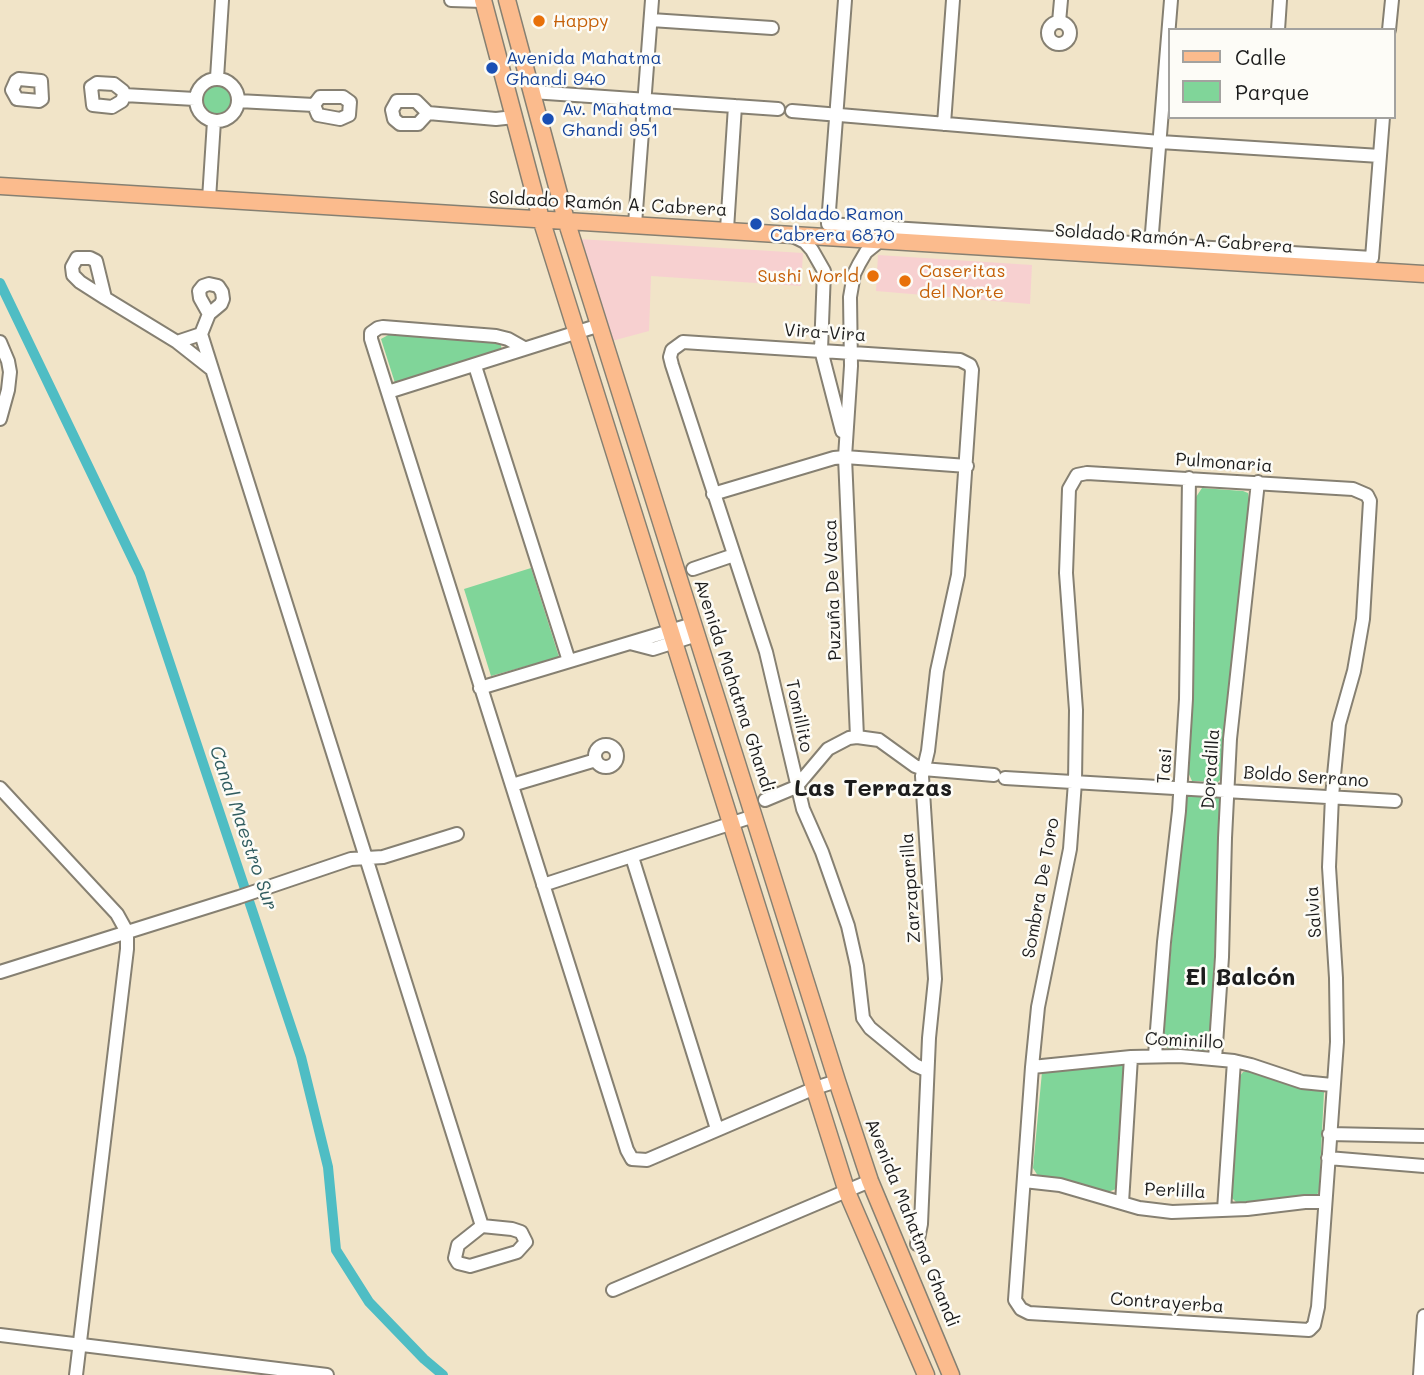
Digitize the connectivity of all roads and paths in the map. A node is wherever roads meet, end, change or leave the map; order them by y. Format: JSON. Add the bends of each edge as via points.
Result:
{"nodes":[{"id":1,"x":222,"y":0,"type":"edge"},
{"id":2,"x":451,"y":0,"type":"edge"},
{"id":3,"x":483,"y":0,"type":"edge"},
{"id":4,"x":507,"y":0,"type":"edge"},
{"id":5,"x":652,"y":0,"type":"edge"},
{"id":6,"x":845,"y":0,"type":"edge"},
{"id":7,"x":953,"y":0,"type":"edge"},
{"id":8,"x":1061,"y":0,"type":"edge"},
{"id":9,"x":1171,"y":0,"type":"edge"},
{"id":10,"x":1280,"y":0,"type":"edge"},
{"id":11,"x":1392,"y":0,"type":"edge"},
{"id":12,"x":651,"y":20,"type":"junction"},
{"id":13,"x":1059,"y":22,"type":"dead end"},
{"id":14,"x":772,"y":28,"type":"dead end"},
{"id":15,"x":1169,"y":28,"type":"edge"},
{"id":16,"x":1278,"y":28,"type":"edge"},
{"id":17,"x":1389,"y":28,"type":"edge"},
{"id":18,"x":1168,"y":39,"type":"edge"},
{"id":19,"x":217,"y":78,"type":"junction"},
{"id":20,"x":532,"y":92,"type":"junction"},
{"id":21,"x":124,"y":95,"type":"dead end"},
{"id":22,"x":195,"y":99,"type":"junction"},
{"id":23,"x":645,"y":100,"type":"junction"},
{"id":24,"x":238,"y":102,"type":"junction"},
{"id":25,"x":314,"y":105,"type":"dead end"},
{"id":26,"x":735,"y":107,"type":"junction"},
{"id":27,"x":778,"y":109,"type":"dead end"},
{"id":28,"x":792,"y":111,"type":"dead end"},
{"id":29,"x":428,"y":113,"type":"dead end"},
{"id":30,"x":836,"y":115,"type":"junction"},
{"id":31,"x":514,"y":117,"type":"junction"},
{"id":32,"x":1383,"y":119,"type":"edge"},
{"id":33,"x":214,"y":121,"type":"junction"},
{"id":34,"x":944,"y":124,"type":"junction"},
{"id":35,"x":1160,"y":142,"type":"junction"},
{"id":36,"x":1380,"y":156,"type":"junction"},
{"id":37,"x":0,"y":186,"type":"edge"},
{"id":38,"x":209,"y":199,"type":"junction"},
{"id":39,"x":541,"y":219,"type":"junction"},
{"id":40,"x":566,"y":220,"type":"junction"},
{"id":41,"x":635,"y":224,"type":"junction"},
{"id":42,"x":727,"y":229,"type":"junction"},
{"id":43,"x":788,"y":234,"type":"junction"},
{"id":44,"x":883,"y":239,"type":"junction"},
{"id":45,"x":1152,"y":245,"type":"junction"},
{"id":46,"x":1424,"y":274,"type":"edge"},
{"id":47,"x":824,"y":296,"type":"junction"},
{"id":48,"x":850,"y":297,"type":"junction"},
{"id":49,"x":105,"y":298,"type":"dead end"},
{"id":50,"x":209,"y":314,"type":"dead end"},
{"id":51,"x":600,"y":325,"type":"junction"},
{"id":52,"x":577,"y":330,"type":"junction"},
{"id":53,"x":201,"y":334,"type":"junction"},
{"id":54,"x":0,"y":341,"type":"edge"},
{"id":55,"x":177,"y":342,"type":"junction"},
{"id":56,"x":677,"y":345,"type":"joint"},
{"id":57,"x":524,"y":348,"type":"junction"},
{"id":58,"x":821,"y":350,"type":"junction"},
{"id":59,"x":851,"y":352,"type":"junction"},
{"id":60,"x":970,"y":365,"type":"joint"},
{"id":61,"x":475,"y":366,"type":"junction"},
{"id":62,"x":210,"y":368,"type":"junction"},
{"id":63,"x":388,"y":392,"type":"junction"},
{"id":64,"x":0,"y":419,"type":"edge"},
{"id":65,"x":845,"y":442,"type":"junction"},
{"id":66,"x":845,"y":457,"type":"junction"},
{"id":67,"x":967,"y":466,"type":"junction"},
{"id":68,"x":1077,"y":475,"type":"joint"},
{"id":69,"x":1189,"y":478,"type":"junction"},
{"id":70,"x":1258,"y":482,"type":"junction"},
{"id":71,"x":713,"y":495,"type":"junction"},
{"id":72,"x":1367,"y":495,"type":"joint"},
{"id":73,"x":734,"y":555,"type":"junction"},
{"id":74,"x":692,"y":569,"type":"dead end"},
{"id":75,"x":695,"y":629,"type":"junction"},
{"id":76,"x":674,"y":636,"type":"junction"},
{"id":77,"x":569,"y":661,"type":"junction"},
{"id":78,"x":480,"y":688,"type":"junction"},
{"id":79,"x":857,"y":737,"type":"junction"},
{"id":80,"x":596,"y":760,"type":"dead end"},
{"id":81,"x":923,"y":769,"type":"junction"},
{"id":82,"x":1075,"y":782,"type":"junction"},
{"id":83,"x":512,"y":785,"type":"junction"},
{"id":84,"x":796,"y":787,"type":"junction"},
{"id":85,"x":1181,"y":787,"type":"junction"},
{"id":86,"x":0,"y":788,"type":"edge"},
{"id":87,"x":1226,"y":789,"type":"junction"},
{"id":88,"x":1332,"y":796,"type":"junction"},
{"id":89,"x":765,"y":800,"type":"dead end"},
{"id":90,"x":1395,"y":800,"type":"dead end"},
{"id":91,"x":754,"y":816,"type":"junction"},
{"id":92,"x":732,"y":824,"type":"junction"},
{"id":93,"x":457,"y":834,"type":"dead end"},
{"id":94,"x":632,"y":857,"type":"junction"},
{"id":95,"x":366,"y":859,"type":"junction"},
{"id":96,"x":543,"y":885,"type":"junction"},
{"id":97,"x":127,"y":932,"type":"junction"},
{"id":98,"x":0,"y":972,"type":"edge"},
{"id":99,"x":1155,"y":1055,"type":"junction"},
{"id":100,"x":1131,"y":1057,"type":"junction"},
{"id":101,"x":1215,"y":1059,"type":"junction"},
{"id":102,"x":1234,"y":1061,"type":"junction"},
{"id":103,"x":1032,"y":1067,"type":"junction"},
{"id":104,"x":926,"y":1070,"type":"junction"},
{"id":105,"x":837,"y":1081,"type":"junction"},
{"id":106,"x":1332,"y":1085,"type":"junction"},
{"id":107,"x":815,"y":1088,"type":"junction"},
{"id":108,"x":717,"y":1129,"type":"junction"},
{"id":109,"x":1329,"y":1134,"type":"junction"},
{"id":110,"x":1424,"y":1136,"type":"edge"},
{"id":111,"x":1328,"y":1158,"type":"junction"},
{"id":112,"x":1424,"y":1166,"type":"edge"},
{"id":113,"x":870,"y":1181,"type":"junction"},
{"id":114,"x":1024,"y":1181,"type":"junction"},
{"id":115,"x":847,"y":1192,"type":"junction"},
{"id":116,"x":1325,"y":1202,"type":"junction"},
{"id":117,"x":1122,"y":1203,"type":"junction"},
{"id":118,"x":1224,"y":1210,"type":"junction"},
{"id":119,"x":482,"y":1226,"type":"junction"},
{"id":120,"x":918,"y":1244,"type":"dead end"},
{"id":121,"x":613,"y":1290,"type":"dead end"},
{"id":122,"x":1020,"y":1309,"type":"joint"},
{"id":123,"x":1424,"y":1316,"type":"edge"},
{"id":124,"x":929,"y":1320,"type":"junction"},
{"id":125,"x":1312,"y":1328,"type":"joint"},
{"id":126,"x":908,"y":1331,"type":"junction"},
{"id":127,"x":0,"y":1335,"type":"edge"},
{"id":128,"x":81,"y":1345,"type":"junction"},
{"id":129,"x":76,"y":1375,"type":"edge"},
{"id":130,"x":327,"y":1375,"type":"edge"},
{"id":131,"x":926,"y":1375,"type":"edge"},
{"id":132,"x":951,"y":1375,"type":"edge"},
{"id":133,"x":1420,"y":1375,"type":"edge"}],
"edges":[{"from":1,"to":19,"type":"street"},
{"from":2,"to":3,"type":"street"},
{"from":3,"to":31,"type":"main road"},
{"from":4,"to":20,"type":"main road","name":"Avenida Mahatma Ghandi"},
{"from":5,"to":12,"type":"street"},
{"from":6,"to":30,"type":"street"},
{"from":7,"to":34,"type":"street"},
{"from":8,"to":13,"type":"street"},
{"from":9,"to":15,"type":"street"},
{"from":10,"to":16,"type":"street"},
{"from":11,"to":17,"type":"street"},
{"from":12,"to":14,"type":"street"},
{"from":12,"to":23,"type":"street"},
{"from":18,"to":35,"type":"street"},
{"from":19,"to":22,"type":"street","via":[[200,86]]},
{"from":19,"to":24,"type":"street","via":[[230,83]]},
{"from":20,"to":23,"type":"street"},
{"from":20,"to":40,"type":"main road","name":"Avenida Mahatma Ghandi"},
{"from":21,"to":22,"type":"street"},
{"from":22,"to":33,"type":"street","via":[[203,116]]},
{"from":23,"to":26,"type":"street"},
{"from":23,"to":41,"type":"street"},
{"from":24,"to":25,"type":"street"},
{"from":24,"to":33,"type":"street","via":[[228,118]]},
{"from":26,"to":27,"type":"street"},
{"from":26,"to":42,"type":"street"},
{"from":28,"to":30,"type":"street"},
{"from":29,"to":31,"type":"street"},
{"from":30,"to":34,"type":"street"},
{"from":30,"to":45,"type":"street","via":[[828,224]]},
{"from":31,"to":39,"type":"main road"},
{"from":32,"to":36,"type":"street"},
{"from":33,"to":38,"type":"street"},
{"from":34,"to":35,"type":"street"},
{"from":35,"to":36,"type":"street"},
{"from":35,"to":45,"type":"street"},
{"from":36,"to":45,"type":"street","via":[[1373,258]]},
{"from":37,"to":38,"type":"main road","name":"Soldado Ramón A. Cabrera"},
{"from":38,"to":39,"type":"main road","name":"Soldado Ramón A. Cabrera"},
{"from":39,"to":40,"type":"main road","name":"Soldado Ramón A. Cabrera"},
{"from":39,"to":52,"type":"main road"},
{"from":40,"to":41,"type":"main road","name":"Soldado Ramón A. Cabrera"},
{"from":40,"to":51,"type":"main road","name":"Avenida Mahatma Ghandi"},
{"from":41,"to":42,"type":"main road","name":"Soldado Ramón A. Cabrera"},
{"from":42,"to":43,"type":"main road","name":"Soldado Ramón A. Cabrera"},
{"from":43,"to":44,"type":"main road","name":"Soldado Ramón A. Cabrera"},
{"from":43,"to":47,"type":"street","via":[[805,242],[821,262]]},
{"from":44,"to":46,"type":"main road","name":"Soldado Ramón A. Cabrera"},
{"from":44,"to":48,"type":"street","via":[[866,251],[854,274]]},
{"from":47,"to":48,"type":"street"},
{"from":47,"to":58,"type":"street"},
{"from":48,"to":59,"type":"street"},
{"from":49,"to":55,"type":"street"},
{"from":50,"to":53,"type":"street"},
{"from":51,"to":52,"type":"street"},
{"from":51,"to":75,"type":"main road","name":"Avenida Mahatma Ghandi"},
{"from":52,"to":57,"type":"street"},
{"from":52,"to":76,"type":"main road"},
{"from":53,"to":55,"type":"street"},
{"from":53,"to":62,"type":"street"},
{"from":54,"to":64,"type":"street","via":[[10,372]]},
{"from":55,"to":62,"type":"street"},
{"from":56,"to":58,"type":"street","name":"Vira-Vira"},
{"from":56,"to":71,"type":"street","name":"Tomillito","via":[[670,357]]},
{"from":57,"to":61,"type":"street"},
{"from":57,"to":63,"type":"street","via":[[496,336],[378,328],[371,339]]},
{"from":58,"to":59,"type":"street","name":"Vira-Vira"},
{"from":58,"to":65,"type":"street"},
{"from":59,"to":60,"type":"street","name":"Vira-Vira","via":[[960,360]]},
{"from":59,"to":65,"type":"street"},
{"from":60,"to":67,"type":"street","name":"Zarzaparilla"},
{"from":61,"to":63,"type":"street"},
{"from":61,"to":77,"type":"street"},
{"from":62,"to":95,"type":"street"},
{"from":63,"to":78,"type":"street"},
{"from":65,"to":66,"type":"street","name":"Puzuña De Vaca"},
{"from":66,"to":67,"type":"street"},
{"from":66,"to":71,"type":"street"},
{"from":66,"to":79,"type":"street","name":"Puzuña De Vaca"},
{"from":67,"to":81,"type":"street","name":"Zarzaparilla","via":[[956,590],[937,671]]},
{"from":68,"to":69,"type":"street","name":"Pulmonaria"},
{"from":68,"to":82,"type":"street","name":"Sombra De Toro","via":[[1069,489],[1066,539],[1076,710]]},
{"from":69,"to":70,"type":"street","name":"Pulmonaria"},
{"from":69,"to":85,"type":"street","name":"Tasi"},
{"from":70,"to":72,"type":"street","name":"Pulmonaria","via":[[1353,489]]},
{"from":70,"to":87,"type":"street","name":"Doradilla"},
{"from":71,"to":73,"type":"street","name":"Tomillito"},
{"from":72,"to":88,"type":"street","name":"Salvia","via":[[1371,508],[1363,619],[1339,724]]},
{"from":73,"to":74,"type":"street"},
{"from":73,"to":84,"type":"street","name":"Tomillito","via":[[771,668]]},
{"from":75,"to":76,"type":"street"},
{"from":75,"to":91,"type":"main road","name":"Avenida Mahatma Ghandi"},
{"from":76,"to":77,"type":"street"},
{"from":76,"to":92,"type":"main road"},
{"from":77,"to":78,"type":"street"},
{"from":78,"to":83,"type":"street"},
{"from":79,"to":81,"type":"street","name":"Boldo Serrano","via":[[879,740]]},
{"from":79,"to":84,"type":"street","via":[[828,749]]},
{"from":80,"to":83,"type":"street"},
{"from":81,"to":82,"type":"street","name":"Boldo Serrano"},
{"from":81,"to":104,"type":"street","name":"Zarzaparilla","via":[[935,979]]},
{"from":82,"to":85,"type":"street","name":"Boldo Serrano"},
{"from":82,"to":103,"type":"street","name":"Sombra De Toro","via":[[1070,849],[1043,976]]},
{"from":83,"to":96,"type":"street"},
{"from":84,"to":89,"type":"street"},
{"from":84,"to":104,"type":"street","name":"Tomillito","via":[[848,926],[863,1018]]},
{"from":85,"to":87,"type":"street","name":"Boldo Serrano"},
{"from":85,"to":99,"type":"street","name":"Tasi"},
{"from":86,"to":97,"type":"street","via":[[117,914]]},
{"from":87,"to":88,"type":"street","name":"Boldo Serrano"},
{"from":87,"to":101,"type":"street","name":"Doradilla"},
{"from":88,"to":90,"type":"street","name":"Boldo Serrano"},
{"from":88,"to":106,"type":"street","name":"Salvia","via":[[1329,867],[1338,1024]]},
{"from":91,"to":92,"type":"street"},
{"from":91,"to":105,"type":"main road","name":"Avenida Mahatma Ghandi"},
{"from":92,"to":94,"type":"street"},
{"from":92,"to":107,"type":"main road"},
{"from":93,"to":95,"type":"street"},
{"from":94,"to":96,"type":"street"},
{"from":94,"to":108,"type":"street"},
{"from":95,"to":97,"type":"street","via":[[351,859]]},
{"from":95,"to":119,"type":"street"},
{"from":96,"to":108,"type":"street","via":[[629,1156],[647,1160]]},
{"from":97,"to":98,"type":"street"},
{"from":97,"to":128,"type":"street"},
{"from":99,"to":100,"type":"street","name":"Cominillo"},
{"from":99,"to":101,"type":"street","name":"Cominillo"},
{"from":100,"to":103,"type":"street","name":"Cominillo"},
{"from":100,"to":117,"type":"street"},
{"from":101,"to":102,"type":"street","name":"Cominillo"},
{"from":102,"to":106,"type":"street","name":"Cominillo","via":[[1302,1082]]},
{"from":102,"to":118,"type":"street"},
{"from":103,"to":114,"type":"street","name":"Sombra De Toro"},
{"from":104,"to":120,"type":"street","name":"Zarzaparilla"},
{"from":105,"to":107,"type":"street"},
{"from":105,"to":113,"type":"main road","name":"Avenida Mahatma Ghandi"},
{"from":106,"to":109,"type":"street","name":"Salvia"},
{"from":107,"to":108,"type":"street"},
{"from":107,"to":115,"type":"main road"},
{"from":109,"to":110,"type":"street"},
{"from":109,"to":111,"type":"street","name":"Salvia"},
{"from":111,"to":112,"type":"street"},
{"from":111,"to":116,"type":"street","name":"Salvia"},
{"from":113,"to":115,"type":"street"},
{"from":113,"to":124,"type":"main road","name":"Avenida Mahatma Ghandi"},
{"from":114,"to":117,"type":"street","name":"Perlilla","via":[[1060,1185]]},
{"from":114,"to":122,"type":"street","name":"Sombra De Toro","via":[[1015,1300]]},
{"from":115,"to":121,"type":"street"},
{"from":115,"to":126,"type":"main road"},
{"from":116,"to":118,"type":"street","name":"Perlilla"},
{"from":116,"to":125,"type":"street","name":"Salvia","via":[[1318,1307]]},
{"from":117,"to":118,"type":"street","name":"Perlilla","via":[[1172,1212]]},
{"from":119,"to":119,"type":"street","via":[[458,1245],[458,1263],[470,1266],[517,1252],[526,1242],[521,1232],[512,1228]]},
{"from":122,"to":125,"type":"street","name":"Contrayerba"},
{"from":123,"to":133,"type":"street"},
{"from":124,"to":126,"type":"street"},
{"from":124,"to":132,"type":"main road","name":"Avenida Mahatma Ghandi"},
{"from":126,"to":131,"type":"main road"},
{"from":127,"to":128,"type":"street"},
{"from":128,"to":129,"type":"street"},
{"from":128,"to":130,"type":"street"}]}
